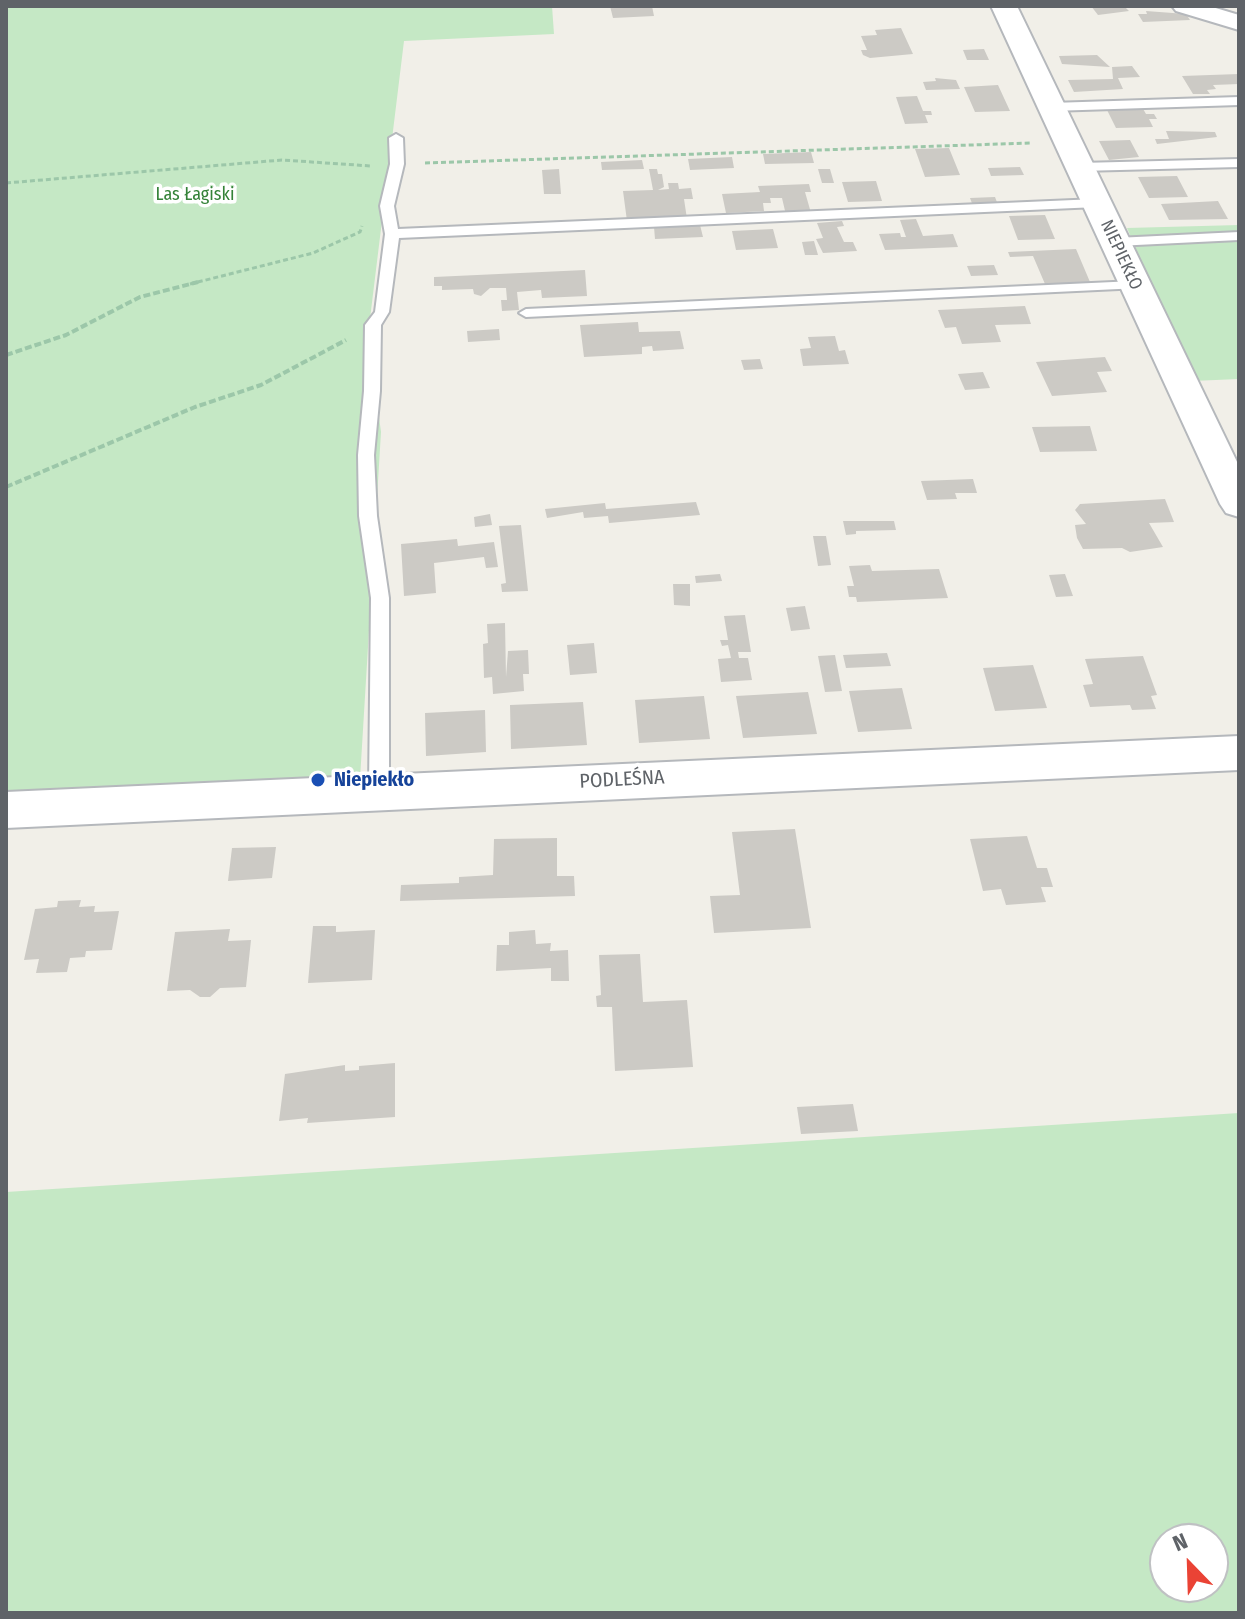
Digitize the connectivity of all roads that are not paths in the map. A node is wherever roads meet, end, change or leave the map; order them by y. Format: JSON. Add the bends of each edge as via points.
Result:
{"nodes":[{"id":1,"x":1004,"y":6,"type":"edge"},
{"id":2,"x":1184,"y":6,"type":"edge"},
{"id":3,"x":1239,"y":23,"type":"edge"},
{"id":4,"x":1239,"y":101,"type":"edge"},
{"id":5,"x":1051,"y":107,"type":"junction"},
{"id":6,"x":396,"y":138,"type":"dead end"},
{"id":7,"x":1074,"y":154,"type":"junction"},
{"id":8,"x":1239,"y":163,"type":"edge"},
{"id":9,"x":1097,"y":203,"type":"junction"},
{"id":10,"x":392,"y":234,"type":"junction"},
{"id":11,"x":1239,"y":236,"type":"edge"},
{"id":12,"x":1116,"y":242,"type":"junction"},
{"id":13,"x":1135,"y":285,"type":"junction"},
{"id":14,"x":526,"y":313,"type":"dead end"},
{"id":15,"x":1239,"y":504,"type":"edge"},
{"id":16,"x":1239,"y":753,"type":"edge"},
{"id":17,"x":379,"y":791,"type":"junction"},
{"id":18,"x":6,"y":810,"type":"edge"}],
"edges":[{"from":1,"to":5,"type":"street","name":"NIEPIEKŁO"},
{"from":2,"to":3,"type":"street"},
{"from":4,"to":5,"type":"lane"},
{"from":5,"to":7,"type":"street","name":"NIEPIEKŁO"},
{"from":6,"to":10,"type":"lane","via":[[397,164],[388,201]]},
{"from":7,"to":8,"type":"lane"},
{"from":7,"to":9,"type":"street","name":"NIEPIEKŁO"},
{"from":9,"to":10,"type":"lane"},
{"from":9,"to":12,"type":"street","name":"NIEPIEKŁO"},
{"from":10,"to":17,"type":"lane","via":[[382,312],[373,325],[366,455],[380,598]]},
{"from":11,"to":12,"type":"lane"},
{"from":12,"to":13,"type":"street","name":"NIEPIEKŁO"},
{"from":13,"to":14,"type":"lane"},
{"from":13,"to":15,"type":"street","name":"NIEPIEKŁO"},
{"from":16,"to":17,"type":"street","name":"PODLEŚNA"},
{"from":17,"to":18,"type":"street","name":"PODLEŚNA"}]}
